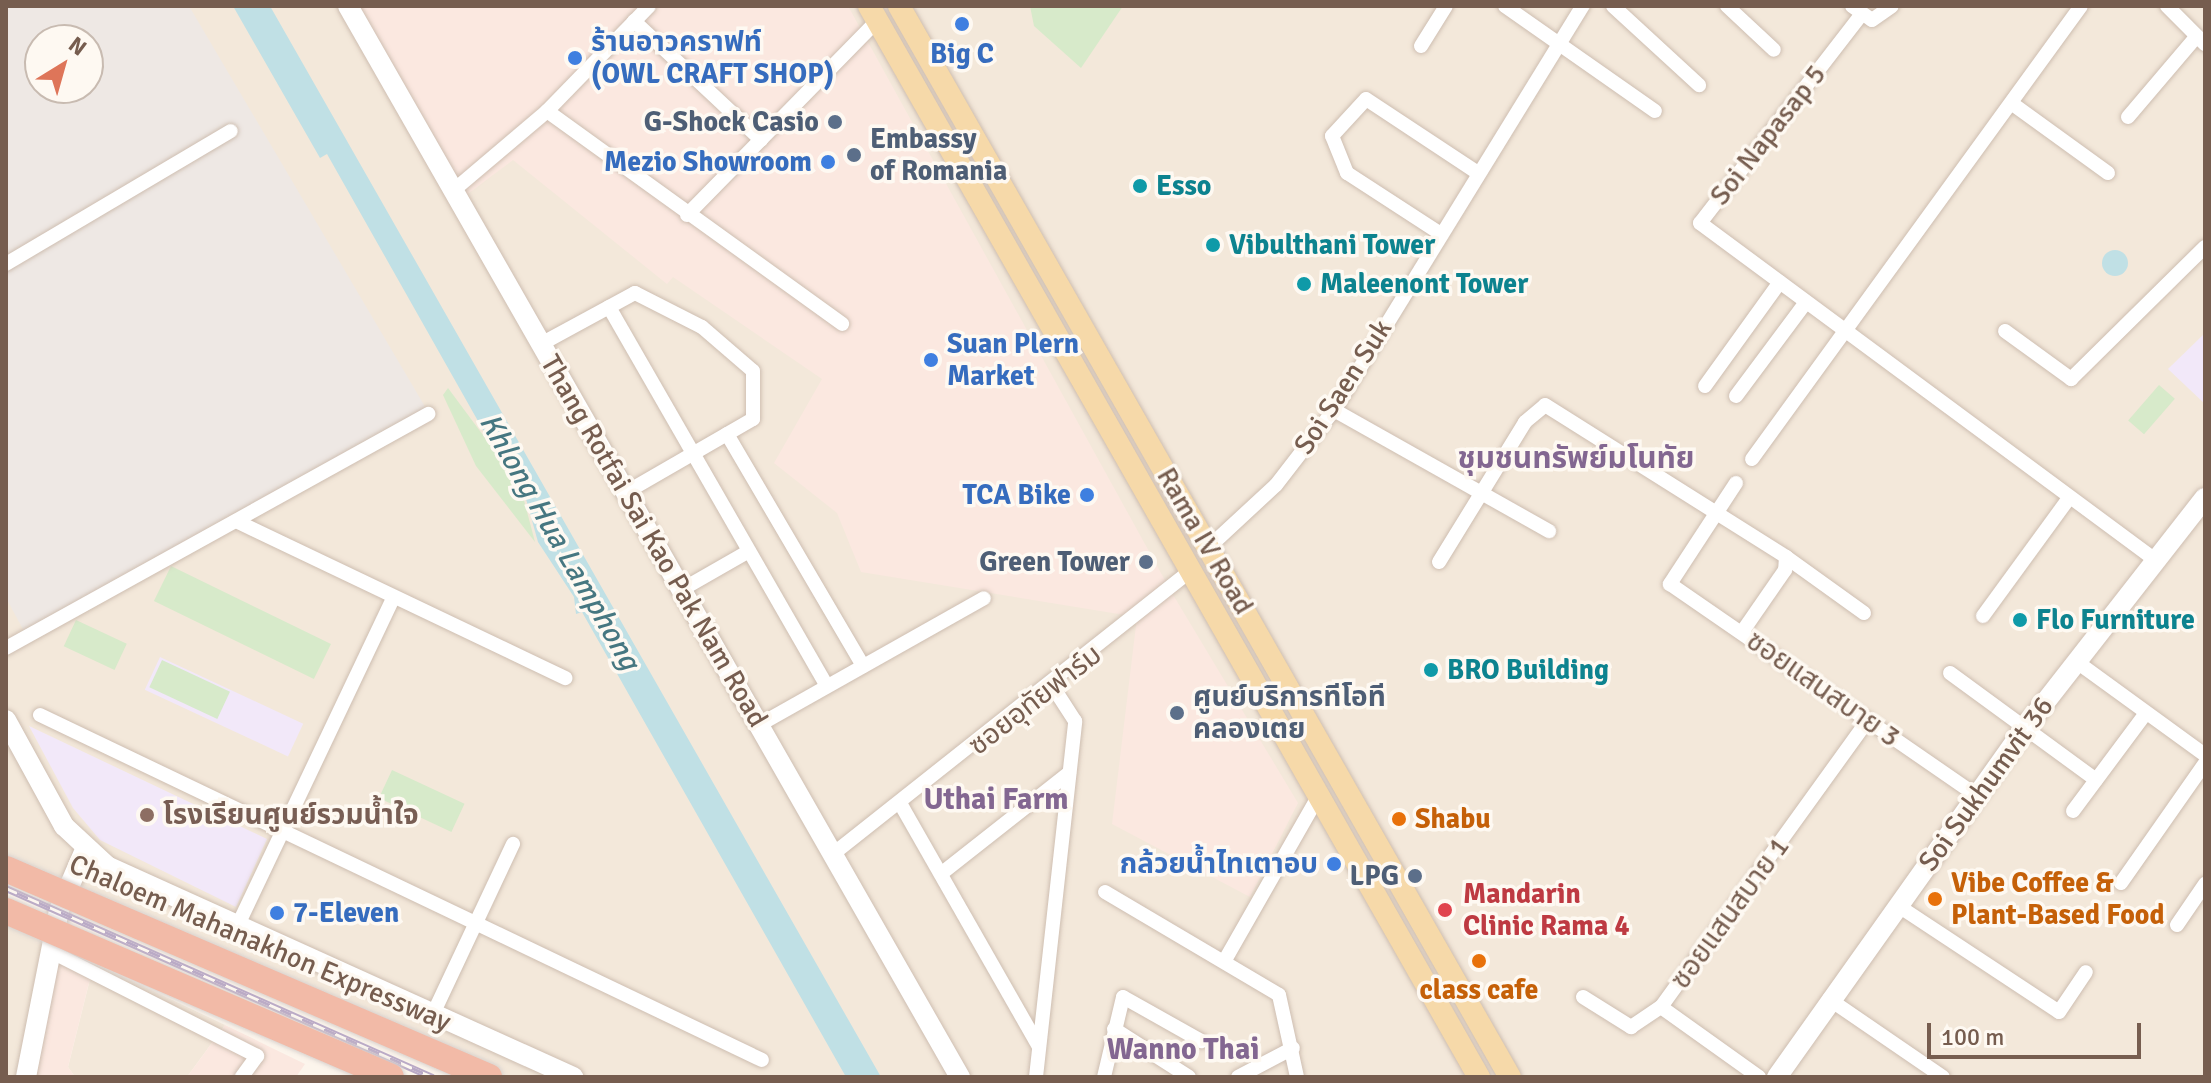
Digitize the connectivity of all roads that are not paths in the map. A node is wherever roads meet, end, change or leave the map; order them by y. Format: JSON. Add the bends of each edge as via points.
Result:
{"nodes":[{"id":1,"x":348,"y":6,"type":"edge"},
{"id":2,"x":649,"y":6,"type":"edge"},
{"id":3,"x":899,"y":6,"type":"edge"},
{"id":4,"x":1446,"y":6,"type":"edge"},
{"id":5,"x":1505,"y":6,"type":"edge"},
{"id":6,"x":1583,"y":6,"type":"edge"},
{"id":7,"x":1613,"y":6,"type":"edge"},
{"id":8,"x":1727,"y":6,"type":"edge"},
{"id":9,"x":1892,"y":6,"type":"edge"},
{"id":10,"x":2081,"y":6,"type":"edge"},
{"id":11,"x":2167,"y":6,"type":"edge"},
{"id":12,"x":1856,"y":10,"type":"edge"},
{"id":13,"x":873,"y":13,"type":"edge"},
{"id":14,"x":634,"y":21,"type":"junction"},
{"id":15,"x":2201,"y":40,"type":"edge"},
{"id":16,"x":1560,"y":44,"type":"junction"},
{"id":17,"x":1421,"y":46,"type":"dead end"},
{"id":18,"x":1774,"y":50,"type":"dead end"},
{"id":19,"x":1699,"y":85,"type":"dead end"},
{"id":20,"x":2014,"y":105,"type":"junction"},
{"id":21,"x":547,"y":111,"type":"junction"},
{"id":22,"x":1655,"y":111,"type":"dead end"},
{"id":23,"x":2128,"y":117,"type":"dead end"},
{"id":24,"x":231,"y":131,"type":"dead end"},
{"id":25,"x":761,"y":140,"type":"junction"},
{"id":26,"x":1478,"y":173,"type":"junction"},
{"id":27,"x":2108,"y":173,"type":"dead end"},
{"id":28,"x":454,"y":190,"type":"junction"},
{"id":29,"x":687,"y":215,"type":"junction"},
{"id":30,"x":1441,"y":234,"type":"junction"},
{"id":31,"x":2205,"y":247,"type":"edge"},
{"id":32,"x":6,"y":264,"type":"edge"},
{"id":33,"x":1780,"y":282,"type":"junction"},
{"id":34,"x":1806,"y":302,"type":"junction"},
{"id":35,"x":609,"y":307,"type":"junction"},
{"id":36,"x":842,"y":324,"type":"dead end"},
{"id":37,"x":2005,"y":331,"type":"dead end"},
{"id":38,"x":1849,"y":333,"type":"junction"},
{"id":39,"x":541,"y":344,"type":"junction"},
{"id":40,"x":1705,"y":386,"type":"dead end"},
{"id":41,"x":1736,"y":396,"type":"dead end"},
{"id":42,"x":1334,"y":410,"type":"junction"},
{"id":43,"x":428,"y":414,"type":"dead end"},
{"id":44,"x":727,"y":434,"type":"junction"},
{"id":45,"x":694,"y":453,"type":"junction"},
{"id":46,"x":1752,"y":459,"type":"dead end"},
{"id":47,"x":1736,"y":483,"type":"dead end"},
{"id":48,"x":1483,"y":488,"type":"junction"},
{"id":49,"x":625,"y":493,"type":"junction"},
{"id":50,"x":2069,"y":498,"type":"junction"},
{"id":51,"x":2205,"y":498,"type":"edge"},
{"id":52,"x":1718,"y":509,"type":"junction"},
{"id":53,"x":236,"y":521,"type":"junction"},
{"id":54,"x":1549,"y":531,"type":"dead end"},
{"id":55,"x":1209,"y":547,"type":"junction"},
{"id":56,"x":749,"y":551,"type":"junction"},
{"id":57,"x":1786,"y":557,"type":"junction"},
{"id":58,"x":2154,"y":559,"type":"junction"},
{"id":59,"x":1439,"y":562,"type":"dead end"},
{"id":60,"x":1193,"y":569,"type":"junction"},
{"id":61,"x":681,"y":590,"type":"junction"},
{"id":62,"x":394,"y":597,"type":"junction"},
{"id":63,"x":984,"y":598,"type":"dead end"},
{"id":64,"x":1864,"y":613,"type":"dead end"},
{"id":65,"x":1983,"y":616,"type":"dead end"},
{"id":66,"x":1742,"y":632,"type":"junction"},
{"id":67,"x":6,"y":648,"type":"edge"},
{"id":68,"x":2077,"y":662,"type":"junction"},
{"id":69,"x":863,"y":666,"type":"junction"},
{"id":70,"x":1950,"y":673,"type":"dead end"},
{"id":71,"x":565,"y":678,"type":"dead end"},
{"id":72,"x":827,"y":686,"type":"junction"},
{"id":73,"x":1053,"y":687,"type":"junction"},
{"id":74,"x":2146,"y":713,"type":"junction"},
{"id":75,"x":40,"y":715,"type":"dead end"},
{"id":76,"x":6,"y":720,"type":"edge"},
{"id":77,"x":1868,"y":720,"type":"junction"},
{"id":78,"x":759,"y":725,"type":"junction"},
{"id":79,"x":2025,"y":728,"type":"junction"},
{"id":80,"x":6,"y":739,"type":"edge"},
{"id":81,"x":2205,"y":755,"type":"edge"},
{"id":82,"x":2205,"y":763,"type":"edge"},
{"id":83,"x":1069,"y":773,"type":"junction"},
{"id":84,"x":2096,"y":780,"type":"junction"},
{"id":85,"x":1319,"y":795,"type":"junction"},
{"id":86,"x":1976,"y":795,"type":"junction"},
{"id":87,"x":900,"y":803,"type":"junction"},
{"id":88,"x":2073,"y":811,"type":"dead end"},
{"id":89,"x":283,"y":831,"type":"junction"},
{"id":90,"x":1375,"y":841,"type":"junction"},
{"id":91,"x":513,"y":844,"type":"dead end"},
{"id":92,"x":1353,"y":852,"type":"junction"},
{"id":93,"x":833,"y":854,"type":"junction"},
{"id":94,"x":82,"y":856,"type":"junction"},
{"id":95,"x":6,"y":869,"type":"edge"},
{"id":96,"x":942,"y":873,"type":"junction"},
{"id":97,"x":2121,"y":883,"type":"dead end"},
{"id":98,"x":2205,"y":884,"type":"edge"},
{"id":99,"x":1105,"y":892,"type":"dead end"},
{"id":100,"x":1897,"y":905,"type":"junction"},
{"id":101,"x":6,"y":911,"type":"edge"},
{"id":102,"x":476,"y":923,"type":"junction"},
{"id":103,"x":2177,"y":925,"type":"dead end"},
{"id":104,"x":237,"y":927,"type":"junction"},
{"id":105,"x":52,"y":952,"type":"junction"},
{"id":106,"x":1225,"y":960,"type":"junction"},
{"id":107,"x":2086,"y":972,"type":"dead end"},
{"id":108,"x":1583,"y":997,"type":"dead end"},
{"id":109,"x":1829,"y":999,"type":"junction"},
{"id":110,"x":1661,"y":1007,"type":"junction"},
{"id":111,"x":431,"y":1020,"type":"junction"},
{"id":112,"x":1114,"y":1029,"type":"junction"},
{"id":113,"x":1201,"y":1041,"type":"dead end"},
{"id":114,"x":1038,"y":1045,"type":"junction"},
{"id":115,"x":1293,"y":1048,"type":"junction"},
{"id":116,"x":762,"y":1060,"type":"dead end"},
{"id":117,"x":26,"y":1077,"type":"edge"},
{"id":118,"x":242,"y":1077,"type":"edge"},
{"id":119,"x":391,"y":1077,"type":"edge"},
{"id":120,"x":489,"y":1077,"type":"edge"},
{"id":121,"x":542,"y":1077,"type":"edge"},
{"id":122,"x":573,"y":1077,"type":"edge"},
{"id":123,"x":960,"y":1077,"type":"edge"},
{"id":124,"x":1036,"y":1077,"type":"edge"},
{"id":125,"x":1104,"y":1077,"type":"edge"},
{"id":126,"x":1189,"y":1077,"type":"edge"},
{"id":127,"x":1238,"y":1077,"type":"edge"},
{"id":128,"x":1297,"y":1077,"type":"edge"},
{"id":129,"x":1479,"y":1077,"type":"edge"},
{"id":130,"x":1510,"y":1077,"type":"edge"},
{"id":131,"x":1759,"y":1077,"type":"edge"},
{"id":132,"x":1777,"y":1077,"type":"edge"},
{"id":133,"x":1943,"y":1077,"type":"edge"}],
"edges":[{"from":1,"to":28,"type":"street","name":"Thang Rotfai Sai Kao Pak Nam Road"},
{"from":2,"to":14,"type":"street"},
{"from":3,"to":55,"type":"main road","name":"Rama IV Road"},
{"from":4,"to":17,"type":"street"},
{"from":5,"to":16,"type":"street"},
{"from":6,"to":16,"type":"street","name":"Soi Saen Suk"},
{"from":7,"to":19,"type":"street"},
{"from":8,"to":18,"type":"street"},
{"from":9,"to":12,"type":"street","via":[[1878,19]]},
{"from":10,"to":20,"type":"street"},
{"from":11,"to":15,"type":"street"},
{"from":12,"to":33,"type":"street","name":"Soi Napasap 5","via":[[1700,223]]},
{"from":13,"to":25,"type":"street"},
{"from":13,"to":60,"type":"main road","name":"Rama IV Road"},
{"from":14,"to":21,"type":"street"},
{"from":14,"to":25,"type":"street"},
{"from":15,"to":23,"type":"street"},
{"from":16,"to":22,"type":"street"},
{"from":16,"to":26,"type":"street","name":"Soi Saen Suk"},
{"from":20,"to":27,"type":"street"},
{"from":20,"to":38,"type":"street"},
{"from":21,"to":28,"type":"street"},
{"from":21,"to":29,"type":"street"},
{"from":24,"to":32,"type":"street"},
{"from":25,"to":29,"type":"street"},
{"from":26,"to":30,"type":"street","name":"Soi Saen Suk"},
{"from":26,"to":30,"type":"street","via":[[1366,99],[1332,136],[1347,173]]},
{"from":28,"to":39,"type":"street","name":"Thang Rotfai Sai Kao Pak Nam Road"},
{"from":29,"to":36,"type":"street"},
{"from":30,"to":42,"type":"street","name":"Soi Saen Suk"},
{"from":31,"to":37,"type":"street","via":[[2071,379]]},
{"from":33,"to":34,"type":"street","name":"Soi Napasap 5"},
{"from":33,"to":40,"type":"street"},
{"from":34,"to":38,"type":"street","name":"Soi Napasap 5"},
{"from":34,"to":41,"type":"street"},
{"from":35,"to":39,"type":"street"},
{"from":35,"to":44,"type":"street","via":[[635,293],[646,296],[741,355],[753,371],[757,399],[753,419]]},
{"from":35,"to":45,"type":"street"},
{"from":38,"to":46,"type":"street"},
{"from":38,"to":50,"type":"street","name":"Soi Napasap 5"},
{"from":39,"to":49,"type":"street","name":"Thang Rotfai Sai Kao Pak Nam Road"},
{"from":42,"to":48,"type":"street"},
{"from":42,"to":55,"type":"street","name":"Soi Saen Suk","via":[[1276,485]]},
{"from":43,"to":53,"type":"street"},
{"from":44,"to":45,"type":"street"},
{"from":44,"to":69,"type":"street"},
{"from":45,"to":49,"type":"street"},
{"from":45,"to":56,"type":"street"},
{"from":47,"to":52,"type":"street"},
{"from":48,"to":52,"type":"street","via":[[1525,422],[1545,405]]},
{"from":48,"to":54,"type":"street"},
{"from":48,"to":59,"type":"street"},
{"from":49,"to":61,"type":"street","name":"Thang Rotfai Sai Kao Pak Nam Road"},
{"from":50,"to":58,"type":"street","name":"Soi Napasap 5"},
{"from":50,"to":65,"type":"street"},
{"from":51,"to":58,"type":"street","name":"Soi Sukhumvit 36"},
{"from":52,"to":57,"type":"street"},
{"from":52,"to":66,"type":"street","name":"ซอยแสนสบาย 3","via":[[1670,584]]},
{"from":53,"to":62,"type":"street"},
{"from":53,"to":67,"type":"street"},
{"from":55,"to":90,"type":"main road","name":"Rama IV Road"},
{"from":56,"to":61,"type":"street"},
{"from":56,"to":72,"type":"street"},
{"from":57,"to":64,"type":"street"},
{"from":57,"to":66,"type":"street","via":[[1785,570]]},
{"from":58,"to":68,"type":"street","name":"Soi Sukhumvit 36"},
{"from":60,"to":73,"type":"street","name":"ซอยอุทัยฟาร์ม"},
{"from":60,"to":85,"type":"main road","name":"Rama IV Road"},
{"from":61,"to":78,"type":"street","name":"Thang Rotfai Sai Kao Pak Nam Road"},
{"from":62,"to":71,"type":"street"},
{"from":62,"to":89,"type":"street"},
{"from":63,"to":69,"type":"street"},
{"from":66,"to":77,"type":"street","name":"ซอยแสนสบาย 3"},
{"from":68,"to":74,"type":"street"},
{"from":68,"to":79,"type":"street","name":"Soi Sukhumvit 36"},
{"from":69,"to":72,"type":"street"},
{"from":70,"to":79,"type":"street"},
{"from":72,"to":78,"type":"street"},
{"from":73,"to":83,"type":"street","via":[[1075,721]]},
{"from":73,"to":87,"type":"street","name":"ซอยอุทัยฟาร์ม"},
{"from":74,"to":81,"type":"street"},
{"from":74,"to":84,"type":"street"},
{"from":75,"to":89,"type":"street"},
{"from":76,"to":94,"type":"street"},
{"from":77,"to":86,"type":"street","name":"ซอยแสนสบาย 3"},
{"from":77,"to":110,"type":"street","name":"ซอยแสนสบาย 1"},
{"from":78,"to":93,"type":"street","name":"Thang Rotfai Sai Kao Pak Nam Road"},
{"from":79,"to":84,"type":"street"},
{"from":79,"to":86,"type":"street","name":"Soi Sukhumvit 36"},
{"from":80,"to":94,"type":"street"},
{"from":82,"to":97,"type":"street"},
{"from":83,"to":96,"type":"street"},
{"from":83,"to":114,"type":"street"},
{"from":84,"to":88,"type":"street"},
{"from":85,"to":92,"type":"main road","name":"Rama IV Road"},
{"from":85,"to":106,"type":"street"},
{"from":86,"to":100,"type":"street","name":"Soi Sukhumvit 36"},
{"from":87,"to":93,"type":"street","name":"ซอยอุทัยฟาร์ม"},
{"from":87,"to":96,"type":"street"},
{"from":89,"to":102,"type":"street"},
{"from":89,"to":104,"type":"street"},
{"from":90,"to":92,"type":"main road"},
{"from":90,"to":130,"type":"main road","name":"Rama IV Road"},
{"from":91,"to":102,"type":"street"},
{"from":92,"to":129,"type":"main road","name":"Rama IV Road"},
{"from":93,"to":123,"type":"street","name":"Thang Rotfai Sai Kao Pak Nam Road"},
{"from":94,"to":104,"type":"street"},
{"from":94,"to":105,"type":"street"},
{"from":94,"to":111,"type":"street","via":[[119,886]]},
{"from":95,"to":120,"type":"highway","name":"Chaloem Mahanakhon Expressway","bridge":true},
{"from":96,"to":114,"type":"street"},
{"from":98,"to":103,"type":"street"},
{"from":99,"to":106,"type":"street"},
{"from":100,"to":107,"type":"street","via":[[2059,1012]]},
{"from":100,"to":109,"type":"street","name":"Soi Sukhumvit 36"},
{"from":101,"to":119,"type":"highway","bridge":true},
{"from":102,"to":111,"type":"street"},
{"from":102,"to":116,"type":"street"},
{"from":104,"to":111,"type":"street"},
{"from":105,"to":117,"type":"street"},
{"from":105,"to":118,"type":"street","via":[[257,1056]]},
{"from":106,"to":115,"type":"street","via":[[1279,995]]},
{"from":108,"to":110,"type":"street","via":[[1631,1027]]},
{"from":109,"to":132,"type":"street","name":"Soi Sukhumvit 36"},
{"from":109,"to":133,"type":"street"},
{"from":110,"to":131,"type":"street","name":"ซอยแสนสบาย 1"},
{"from":111,"to":121,"type":"street"},
{"from":111,"to":122,"type":"street"},
{"from":112,"to":113,"type":"street","via":[[1120,1002],[1130,996]]},
{"from":112,"to":125,"type":"street"},
{"from":112,"to":126,"type":"street"},
{"from":114,"to":124,"type":"street"},
{"from":115,"to":127,"type":"street"},
{"from":115,"to":128,"type":"street"}]}
